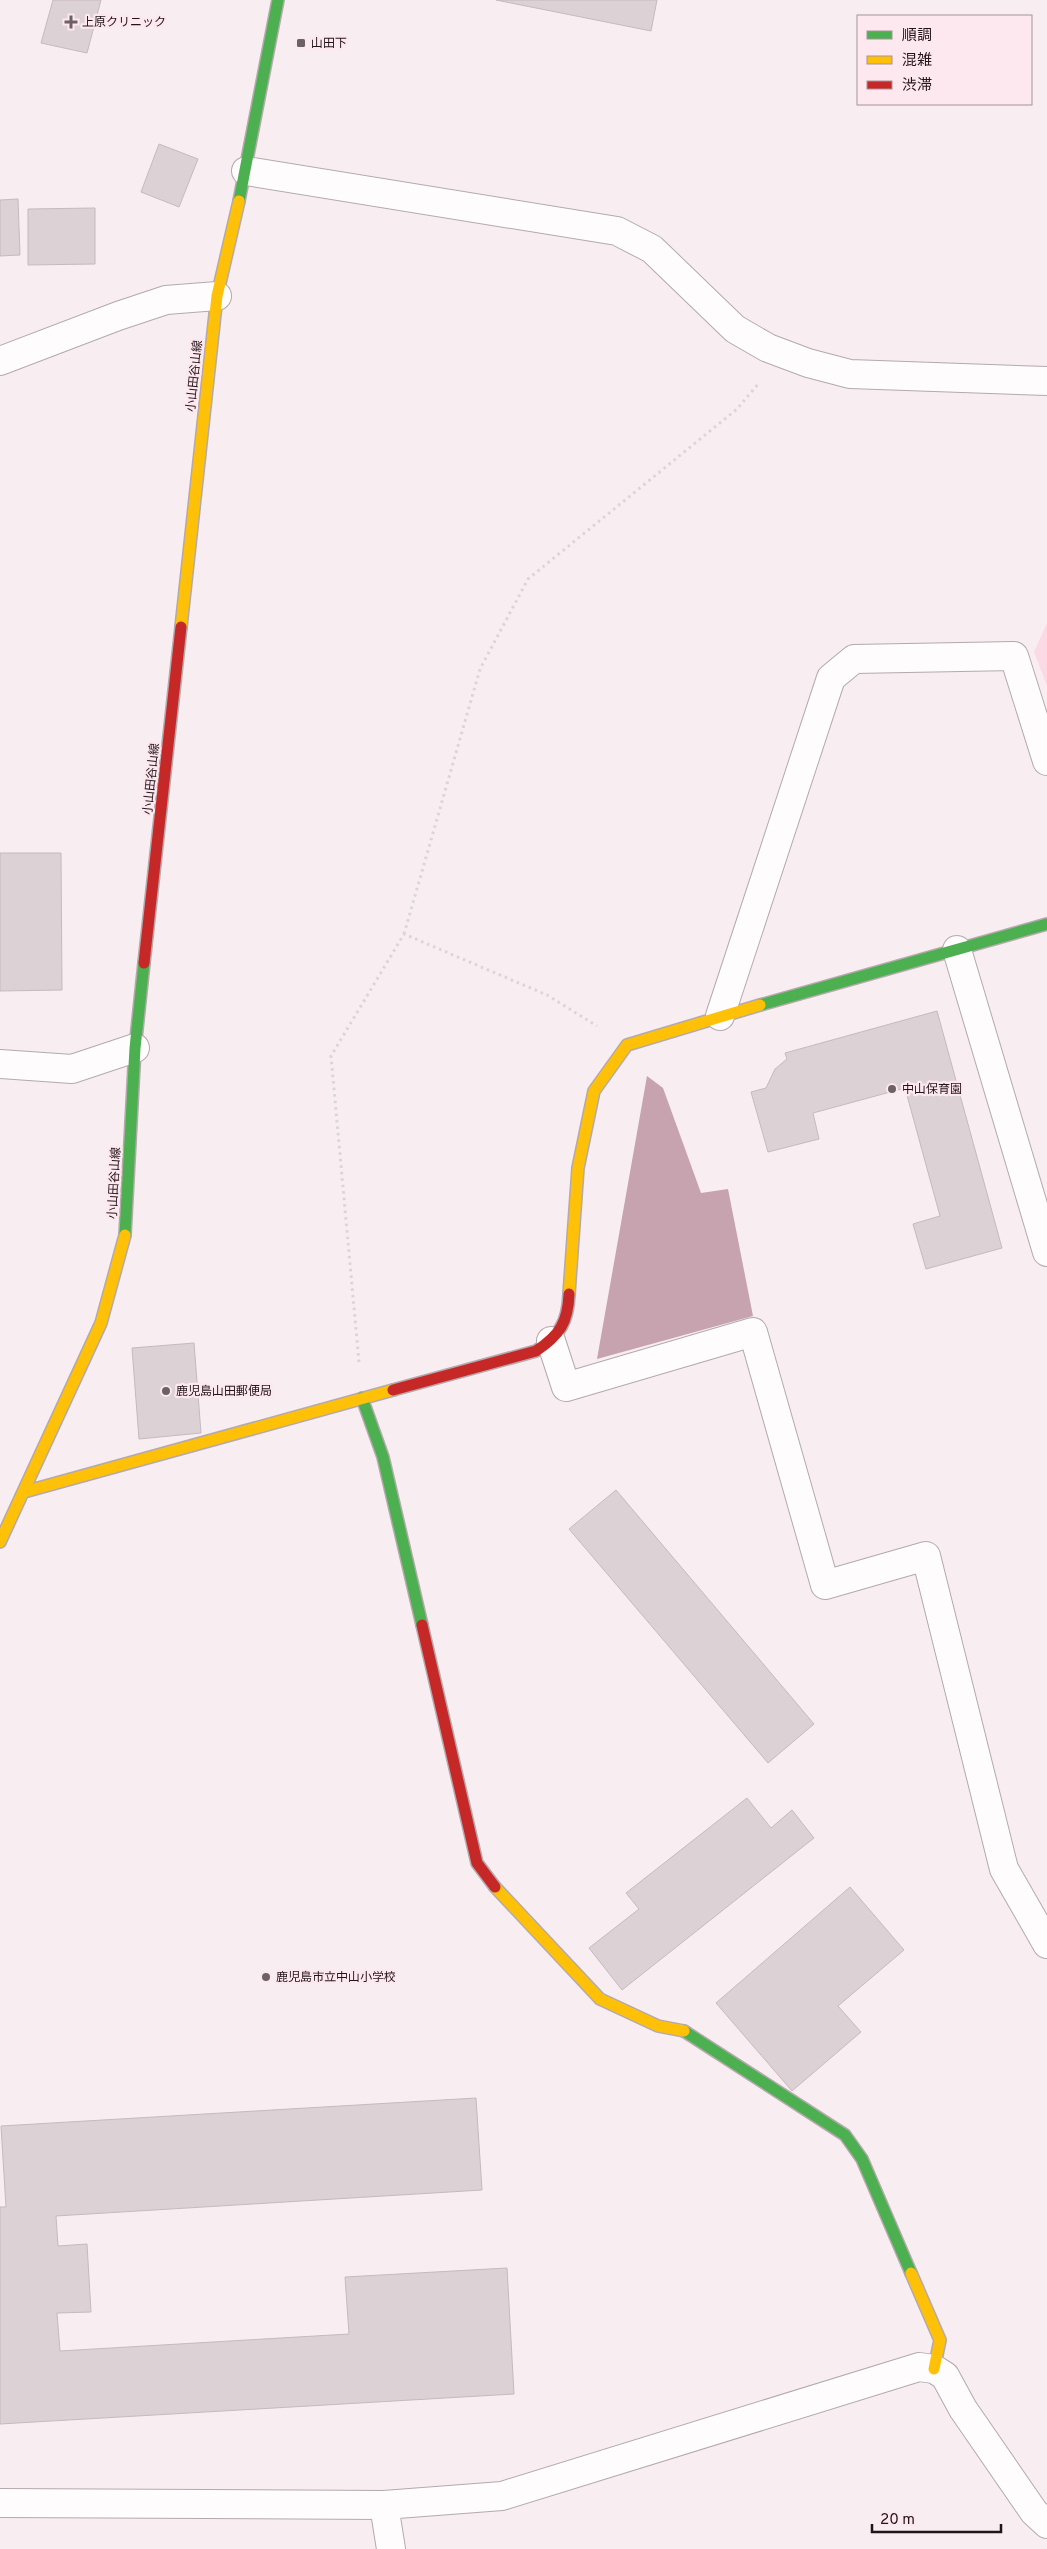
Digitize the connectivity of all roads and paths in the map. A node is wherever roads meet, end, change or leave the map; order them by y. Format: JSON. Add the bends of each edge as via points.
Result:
{"nodes":[{"id":1,"x":278,"y":0,"type":"edge"},
{"id":2,"x":246,"y":171,"type":"junction"},
{"id":3,"x":216,"y":296,"type":"junction"},
{"id":4,"x":784,"y":354,"type":"junction"},
{"id":5,"x":0,"y":361,"type":"edge"},
{"id":6,"x":1047,"y":381,"type":"edge"},
{"id":7,"x":1047,"y":762,"type":"edge"},
{"id":8,"x":1047,"y":924,"type":"edge"},
{"id":9,"x":404,"y":934,"type":"junction"},
{"id":10,"x":957,"y":950,"type":"junction"},
{"id":11,"x":720,"y":1016,"type":"junction"},
{"id":12,"x":626,"y":1045,"type":"junction"},
{"id":13,"x":135,"y":1048,"type":"junction"},
{"id":14,"x":0,"y":1064,"type":"edge"},
{"id":15,"x":1036,"y":1176,"type":"edge"},
{"id":16,"x":1047,"y":1252,"type":"edge"},
{"id":17,"x":552,"y":1341,"type":"junction"},
{"id":18,"x":362,"y":1398,"type":"junction"},
{"id":19,"x":24,"y":1492,"type":"junction"},
{"id":20,"x":0,"y":1542,"type":"edge"},
{"id":21,"x":1047,"y":1944,"type":"edge"},
{"id":22,"x":934,"y":2369,"type":"junction"},
{"id":23,"x":0,"y":2502,"type":"edge"},
{"id":24,"x":384,"y":2505,"type":"junction"},
{"id":25,"x":1047,"y":2524,"type":"edge"},
{"id":26,"x":391,"y":2549,"type":"edge"}],
"edges":[{"from":1,"to":2,"type":"street","name":"小山田谷山線"},
{"from":2,"to":3,"type":"street","name":"小山田谷山線"},
{"from":2,"to":4,"type":"street","via":[[617,231],[652,250],[735,329]]},
{"from":3,"to":5,"type":"street","via":[[166,300]]},
{"from":3,"to":13,"type":"street","name":"小山田谷山線"},
{"from":4,"to":6,"type":"street","via":[[850,374]]},
{"from":4,"to":9,"type":"path","via":[[737,409],[528,579],[480,669]]},
{"from":7,"to":11,"type":"street","via":[[1014,656],[854,659],[831,678]]},
{"from":8,"to":10,"type":"street"},
{"from":9,"to":12,"type":"path","via":[[547,995]]},
{"from":9,"to":18,"type":"path","via":[[332,1056]]},
{"from":10,"to":11,"type":"street"},
{"from":10,"to":15,"type":"street"},
{"from":11,"to":12,"type":"street"},
{"from":12,"to":17,"type":"street","via":[[594,1091],[578,1168],[568,1316]]},
{"from":13,"to":14,"type":"street","via":[[72,1069]]},
{"from":13,"to":19,"type":"street","name":"小山田谷山線","via":[[125,1240],[102,1323]]},
{"from":15,"to":16,"type":"street"},
{"from":17,"to":18,"type":"street","via":[[536,1351]]},
{"from":17,"to":21,"type":"street","via":[[566,1387],[754,1332],[825,1585],[926,1556],[1004,1869]]},
{"from":18,"to":19,"type":"street"},
{"from":18,"to":22,"type":"street","via":[[383,1458],[477,1863],[555,1953],[600,1999],[658,2026],[688,2032],[845,2136],[862,2159],[940,2340]]},
{"from":19,"to":20,"type":"street","name":"小山田谷山線"},
{"from":22,"to":24,"type":"street","via":[[919,2367],[502,2496]]},
{"from":22,"to":25,"type":"street","via":[[945,2376],[963,2409],[1034,2512]]},
{"from":23,"to":24,"type":"street"},
{"from":24,"to":26,"type":"street"}]}
